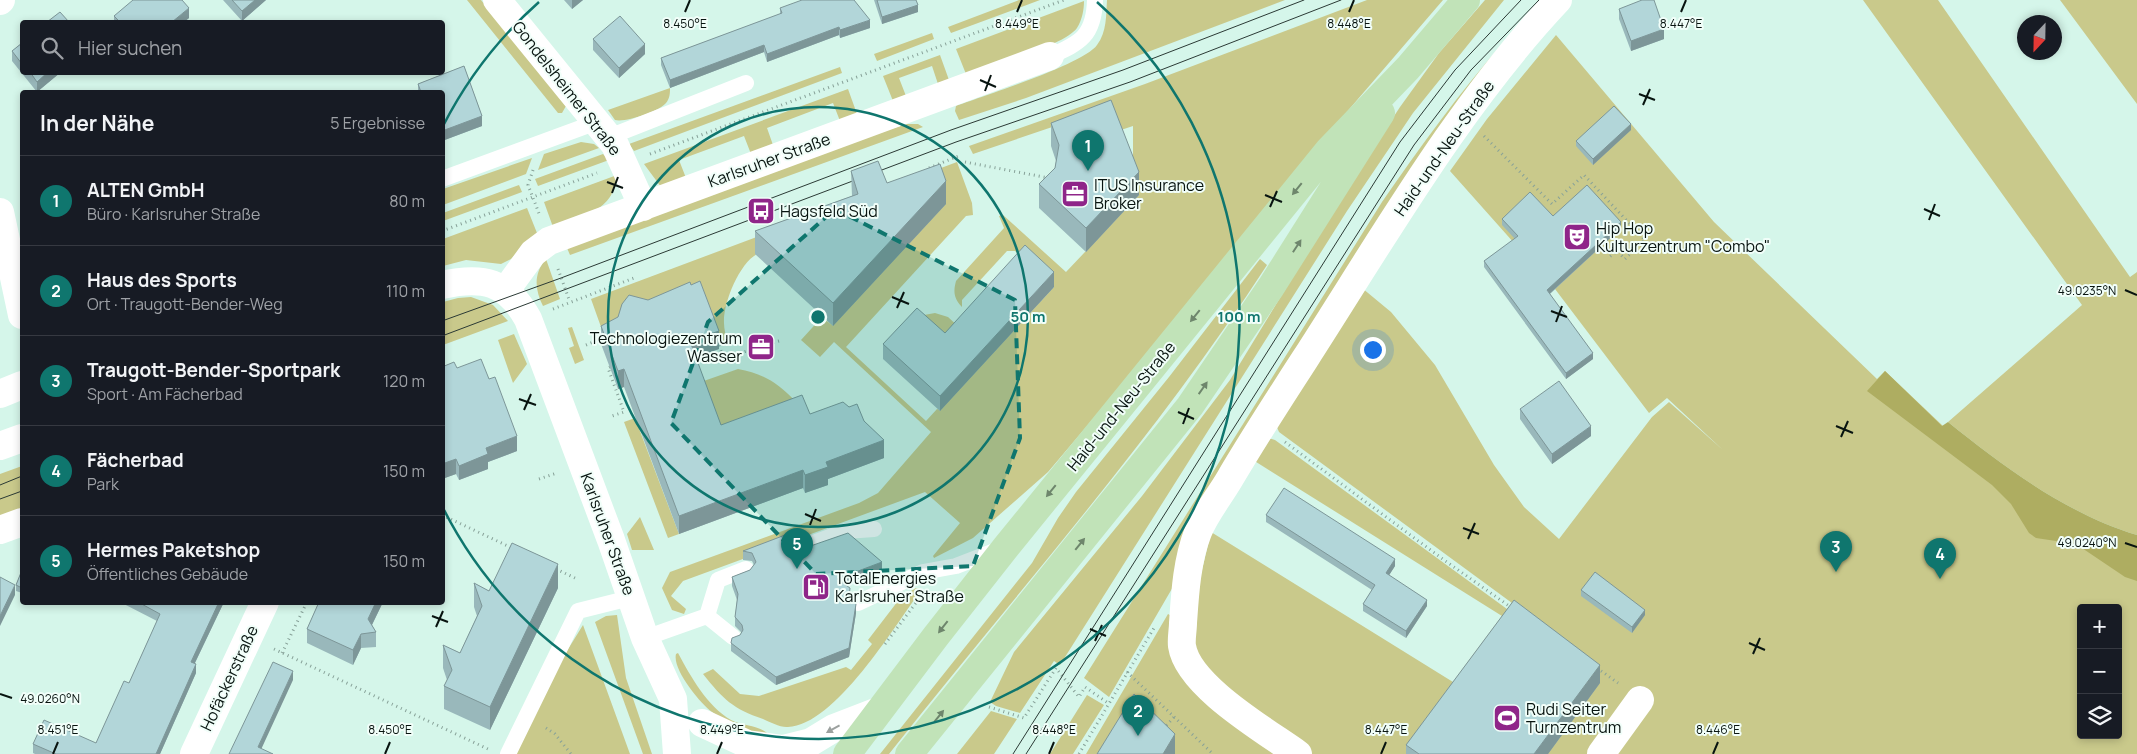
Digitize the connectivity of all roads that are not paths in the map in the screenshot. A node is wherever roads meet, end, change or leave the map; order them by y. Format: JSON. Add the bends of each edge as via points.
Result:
{"nodes":[{"id":1,"x":497,"y":0,"type":"edge"},
{"id":2,"x":1094,"y":0,"type":"edge"},
{"id":3,"x":1466,"y":0,"type":"edge"},
{"id":4,"x":1558,"y":0,"type":"edge"},
{"id":5,"x":1050,"y":56,"type":"joint"},
{"id":6,"x":1408,"y":68,"type":"junction"},
{"id":7,"x":746,"y":83,"type":"dead end"},
{"id":8,"x":603,"y":130,"type":"junction"},
{"id":9,"x":445,"y":178,"type":"edge"},
{"id":10,"x":643,"y":208,"type":"junction"},
{"id":11,"x":0,"y":212,"type":"edge"},
{"id":12,"x":445,"y":284,"type":"edge"},
{"id":13,"x":506,"y":290,"type":"junction"},
{"id":14,"x":20,"y":306,"type":"edge"},
{"id":15,"x":20,"y":386,"type":"edge"},
{"id":16,"x":0,"y":394,"type":"edge"},
{"id":17,"x":20,"y":439,"type":"edge"},
{"id":18,"x":0,"y":446,"type":"edge"},
{"id":19,"x":20,"y":523,"type":"edge"},
{"id":20,"x":874,"y":529,"type":"dead end"},
{"id":21,"x":0,"y":530,"type":"edge"},
{"id":22,"x":1006,"y":547,"type":"junction"},
{"id":23,"x":797,"y":549,"type":"edge"},
{"id":24,"x":746,"y":569,"type":"edge"},
{"id":25,"x":630,"y":598,"type":"junction"},
{"id":26,"x":858,"y":603,"type":"edge"},
{"id":27,"x":263,"y":605,"type":"edge"},
{"id":28,"x":707,"y":616,"type":"junction"},
{"id":29,"x":733,"y":636,"type":"edge"},
{"id":30,"x":645,"y":638,"type":"junction"},
{"id":31,"x":673,"y":699,"type":"junction"},
{"id":32,"x":1640,"y":700,"type":"road end"},
{"id":33,"x":878,"y":711,"type":"junction"},
{"id":34,"x":702,"y":723,"type":"junction"},
{"id":35,"x":681,"y":748,"type":"edge"},
{"id":36,"x":194,"y":754,"type":"edge"},
{"id":37,"x":508,"y":754,"type":"edge"},
{"id":38,"x":725,"y":754,"type":"edge"},
{"id":39,"x":847,"y":754,"type":"edge"},
{"id":40,"x":909,"y":754,"type":"edge"},
{"id":41,"x":1298,"y":754,"type":"edge"},
{"id":42,"x":1601,"y":754,"type":"edge"}],
"edges":[{"from":1,"to":8,"type":"street","name":"Gondelsheimer Straße"},
{"from":2,"to":5,"type":"lane","via":[[1092,25],[1085,36]]},
{"from":3,"to":6,"type":"main road","name":"Haid-und-Neu-Straße"},
{"from":4,"to":41,"type":"street","name":"Haid-und-Neu-Straße","via":[[1538,21],[1433,159],[1262,425],[1198,531],[1186,591],[1182,646],[1192,670],[1206,686]]},
{"from":5,"to":10,"type":"street","name":"Karlsruher Straße"},
{"from":6,"to":22,"type":"main road","name":"Haid-und-Neu-Straße","one_way":true,"via":[[1328,151]]},
{"from":40,"to":6,"type":"main road","name":"Haid-und-Neu-Straße","one_way":true,"via":[[1190,406],[1346,170]]},
{"from":7,"to":8,"type":"lane"},
{"from":8,"to":9,"type":"lane"},
{"from":8,"to":10,"type":"street","name":"Gondelsheimer Straße","via":[[624,163]]},
{"from":10,"to":13,"type":"street","name":"Karlsruher Straße","via":[[544,244],[533,253]]},
{"from":11,"to":14,"type":"street"},
{"from":12,"to":13,"type":"street","via":[[471,280]]},
{"from":13,"to":25,"type":"street","name":"Karlsruher Straße","via":[[521,307],[540,348]]},
{"from":15,"to":16,"type":"street"},
{"from":17,"to":18,"type":"street"},
{"from":19,"to":21,"type":"street"},
{"from":20,"to":23,"type":"lane","via":[[846,531]]},
{"from":22,"to":26,"type":"lane","via":[[956,566],[924,572]]},
{"from":22,"to":33,"type":"main road","name":"Haid-und-Neu-Straße","one_way":true},
{"from":24,"to":28,"type":"lane","via":[[718,580]]},
{"from":25,"to":30,"type":"street","name":"Karlsruher Straße"},
{"from":25,"to":37,"type":"lane","via":[[578,611]]},
{"from":27,"to":36,"type":"street","name":"Hofäckerstraße"},
{"from":28,"to":29,"type":"lane"},
{"from":28,"to":30,"type":"lane"},
{"from":30,"to":31,"type":"street","name":"Karlsruher Straße"},
{"from":31,"to":34,"type":"street","name":"Karlsruher Straße"},
{"from":31,"to":35,"type":"street","name":"Karlsruher Straße"},
{"from":32,"to":42,"type":"street"},
{"from":33,"to":34,"type":"street","one_way":true,"via":[[834,728],[811,742],[783,748],[747,744]]},
{"from":33,"to":39,"type":"main road","name":"Haid-und-Neu-Straße"},
{"from":34,"to":38,"type":"street","name":"Karlsruher Straße"}]}
